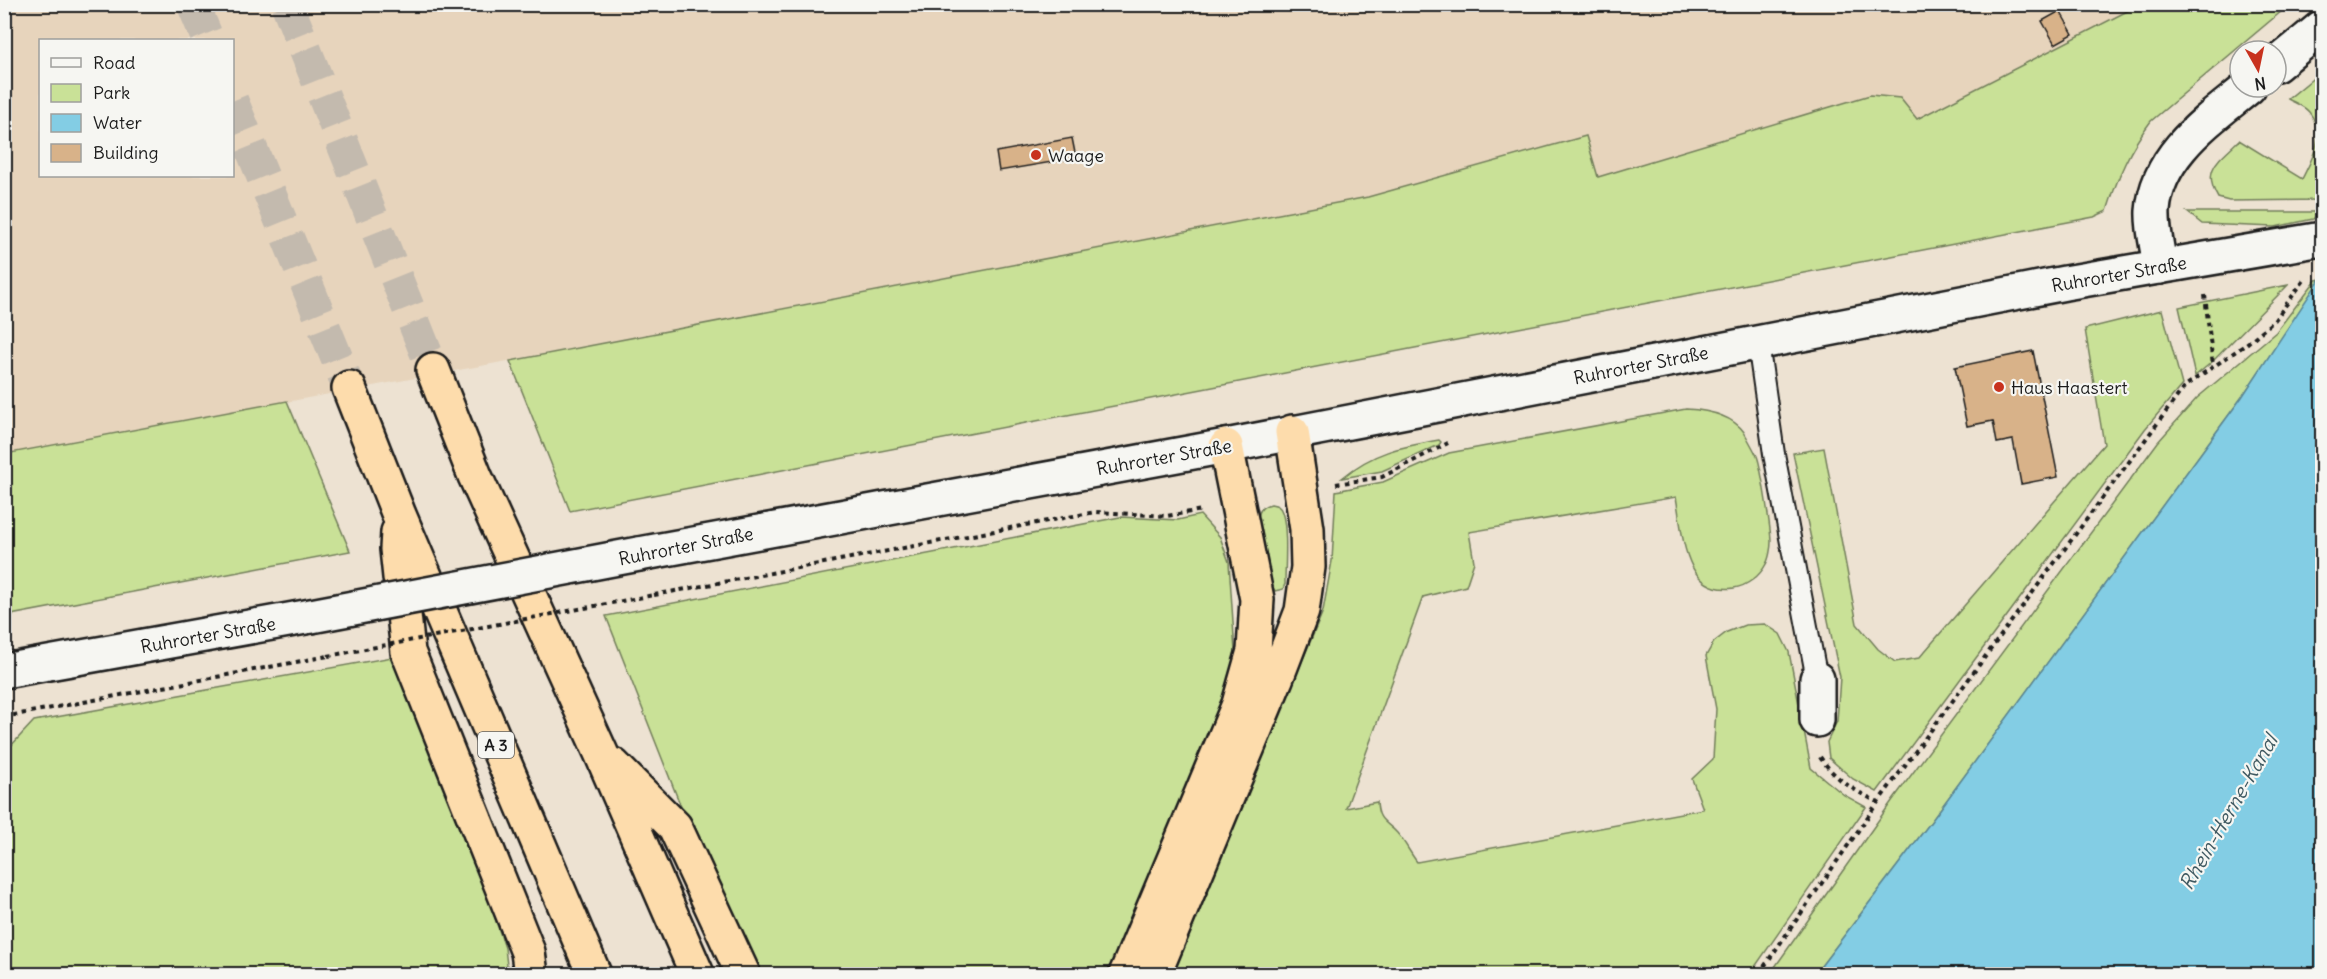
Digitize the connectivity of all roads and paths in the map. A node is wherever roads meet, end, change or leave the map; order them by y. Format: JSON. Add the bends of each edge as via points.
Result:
{"nodes":[{"id":1,"x":2322,"y":27,"type":"edge"},
{"id":2,"x":2288,"y":55,"type":"edge"},
{"id":3,"x":2234,"y":99,"type":"edge"},
{"id":4,"x":2317,"y":240,"type":"edge"},
{"id":5,"x":2201,"y":260,"type":"junction"},
{"id":6,"x":2160,"y":267,"type":"junction"},
{"id":7,"x":2310,"y":273,"type":"dead end"},
{"id":8,"x":1758,"y":343,"type":"junction"},
{"id":9,"x":2213,"y":366,"type":"junction"},
{"id":10,"x":433,"y":370,"type":"tunnel mouth"},
{"id":11,"x":349,"y":387,"type":"tunnel mouth"},
{"id":12,"x":1292,"y":432,"type":"junction"},
{"id":13,"x":1226,"y":446,"type":"junction"},
{"id":14,"x":399,"y":515,"type":"junction"},
{"id":15,"x":654,"y":595,"type":"dead end"},
{"id":16,"x":4,"y":671,"type":"edge"},
{"id":17,"x":1817,"y":679,"type":"joint"},
{"id":18,"x":4,"y":717,"type":"edge"},
{"id":19,"x":1817,"y":720,"type":"joint"},
{"id":20,"x":601,"y":753,"type":"junction"},
{"id":21,"x":1878,"y":802,"type":"junction"},
{"id":22,"x":531,"y":975,"type":"edge"},
{"id":23,"x":594,"y":975,"type":"edge"},
{"id":24,"x":697,"y":975,"type":"edge"},
{"id":25,"x":743,"y":975,"type":"edge"},
{"id":26,"x":1126,"y":975,"type":"edge"},
{"id":27,"x":1154,"y":975,"type":"edge"},
{"id":28,"x":1759,"y":975,"type":"edge"}],
"edges":[{"from":1,"to":2,"type":"main road"},
{"from":3,"to":6,"type":"main road","via":[[2178,149],[2160,178],[2153,212]]},
{"from":4,"to":5,"type":"main road","name":"Ruhrorter Straße"},
{"from":5,"to":6,"type":"main road","name":"Ruhrorter Straße"},
{"from":5,"to":9,"type":"path"},
{"from":6,"to":8,"type":"main road","name":"Ruhrorter Straße"},
{"from":7,"to":9,"type":"path","via":[[2274,321]]},
{"from":8,"to":12,"type":"main road","name":"Ruhrorter Straße"},
{"from":8,"to":17,"type":"lane","via":[[1774,454]]},
{"from":9,"to":21,"type":"path","via":[[2185,386]]},
{"from":10,"to":20,"type":"highway","via":[[475,476]]},
{"from":11,"to":14,"type":"highway","number":"A 3"},
{"from":12,"to":13,"type":"main road","name":"Ruhrorter Straße"},
{"from":12,"to":27,"type":"highway","via":[[1308,529],[1302,611]]},
{"from":13,"to":16,"type":"main road","name":"Ruhrorter Straße","bridge":true},
{"from":13,"to":26,"type":"highway","via":[[1257,599],[1254,651],[1239,704]]},
{"from":14,"to":22,"type":"highway","via":[[397,549],[408,652],[528,952]]},
{"from":14,"to":23,"type":"highway","number":"A 3"},
{"from":15,"to":18,"type":"path","bridge":true},
{"from":17,"to":19,"type":"main road"},
{"from":19,"to":21,"type":"path","via":[[1820,757],[1834,776]]},
{"from":20,"to":24,"type":"highway"},
{"from":20,"to":25,"type":"highway","via":[[675,826]]},
{"from":21,"to":28,"type":"path"}]}
